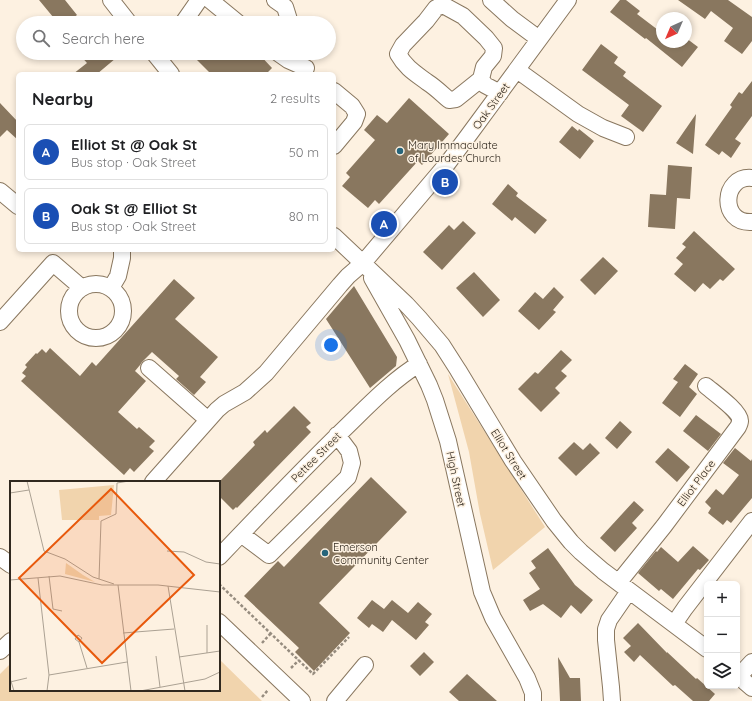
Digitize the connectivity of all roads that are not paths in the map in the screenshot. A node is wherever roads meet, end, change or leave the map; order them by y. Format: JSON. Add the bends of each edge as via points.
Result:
{"nodes":[{"id":1,"x":111,"y":0,"type":"edge"},
{"id":2,"x":199,"y":0,"type":"edge"},
{"id":3,"x":210,"y":0,"type":"edge"},
{"id":4,"x":491,"y":0,"type":"edge"},
{"id":5,"x":568,"y":0,"type":"edge"},
{"id":6,"x":283,"y":2,"type":"edge"},
{"id":7,"x":124,"y":16,"type":"edge"},
{"id":8,"x":188,"y":16,"type":"edge"},
{"id":9,"x":229,"y":16,"type":"edge"},
{"id":10,"x":288,"y":16,"type":"edge"},
{"id":11,"x":539,"y":39,"type":"junction"},
{"id":12,"x":161,"y":60,"type":"edge"},
{"id":13,"x":288,"y":60,"type":"edge"},
{"id":14,"x":302,"y":60,"type":"edge"},
{"id":15,"x":517,"y":70,"type":"junction"},
{"id":16,"x":310,"y":71,"type":"edge"},
{"id":17,"x":170,"y":72,"type":"edge"},
{"id":18,"x":481,"y":79,"type":"junction"},
{"id":19,"x":336,"y":93,"type":"edge"},
{"id":20,"x":500,"y":93,"type":"junction"},
{"id":21,"x":626,"y":137,"type":"dead end"},
{"id":22,"x":336,"y":144,"type":"edge"},
{"id":23,"x":752,"y":178,"type":"edge"},
{"id":24,"x":0,"y":191,"type":"edge"},
{"id":25,"x":16,"y":204,"type":"edge"},
{"id":26,"x":752,"y":222,"type":"edge"},
{"id":27,"x":336,"y":238,"type":"edge"},
{"id":28,"x":122,"y":252,"type":"edge"},
{"id":29,"x":363,"y":263,"type":"junction"},
{"id":30,"x":82,"y":288,"type":"junction"},
{"id":31,"x":111,"y":288,"type":"junction"},
{"id":32,"x":0,"y":322,"type":"edge"},
{"id":33,"x":419,"y":364,"type":"junction"},
{"id":34,"x":149,"y":368,"type":"dead end"},
{"id":35,"x":706,"y":386,"type":"dead end"},
{"id":36,"x":208,"y":420,"type":"junction"},
{"id":37,"x":337,"y":435,"type":"junction"},
{"id":38,"x":154,"y":481,"type":"edge"},
{"id":39,"x":752,"y":521,"type":"edge"},
{"id":40,"x":241,"y":534,"type":"junction"},
{"id":41,"x":0,"y":556,"type":"edge"},
{"id":42,"x":220,"y":556,"type":"edge"},
{"id":43,"x":10,"y":565,"type":"edge"},
{"id":44,"x":624,"y":586,"type":"junction"},
{"id":45,"x":220,"y":623,"type":"edge"},
{"id":46,"x":674,"y":624,"type":"junction"},
{"id":47,"x":10,"y":642,"type":"edge"},
{"id":48,"x":704,"y":648,"type":"edge"},
{"id":49,"x":0,"y":651,"type":"edge"},
{"id":50,"x":752,"y":662,"type":"edge"},
{"id":51,"x":365,"y":665,"type":"dead end"},
{"id":52,"x":740,"y":673,"type":"edge"},
{"id":53,"x":740,"y":677,"type":"edge"},
{"id":54,"x":752,"y":688,"type":"edge"},
{"id":55,"x":302,"y":701,"type":"edge"},
{"id":56,"x":335,"y":701,"type":"edge"},
{"id":57,"x":534,"y":701,"type":"edge"},
{"id":58,"x":612,"y":701,"type":"edge"}],
"edges":[{"from":1,"to":7,"type":"street"},
{"from":2,"to":8,"type":"street"},
{"from":3,"to":9,"type":"street"},
{"from":4,"to":11,"type":"street"},
{"from":5,"to":11,"type":"street","name":"Oak Street"},
{"from":6,"to":10,"type":"street"},
{"from":11,"to":15,"type":"street","name":"Oak Street"},
{"from":12,"to":17,"type":"street"},
{"from":13,"to":16,"type":"street"},
{"from":14,"to":16,"type":"street"},
{"from":15,"to":20,"type":"street","name":"Oak Street"},
{"from":15,"to":21,"type":"street","via":[[578,114]]},
{"from":18,"to":18,"type":"street","via":[[484,66],[493,56],[494,48],[463,16],[443,5],[436,8],[398,54],[410,70],[449,100],[456,99]]},
{"from":18,"to":20,"type":"street","via":[[485,85]]},
{"from":19,"to":22,"type":"street","via":[[352,106],[357,114],[354,122]]},
{"from":20,"to":29,"type":"street","name":"Oak Street","via":[[448,164]]},
{"from":23,"to":26,"type":"street","via":[[735,183],[728,196],[730,210],[734,216]]},
{"from":24,"to":25,"type":"street"},
{"from":27,"to":29,"type":"street","name":"Elliot Street"},
{"from":28,"to":31,"type":"street","via":[[118,276]]},
{"from":29,"to":33,"type":"street","name":"High Street"},
{"from":29,"to":36,"type":"street","name":"Oak Street","via":[[344,280],[260,378],[245,392],[224,404]]},
{"from":29,"to":44,"type":"street","name":"Elliot Street","via":[[406,304],[442,345],[510,456],[562,532],[581,552]]},
{"from":30,"to":31,"type":"street","via":[[89,284]]},
{"from":30,"to":31,"type":"street","via":[[71,300],[69,317],[74,328],[85,336],[97,338],[105,337],[121,322],[122,303]]},
{"from":30,"to":32,"type":"street","via":[[53,263]]},
{"from":33,"to":37,"type":"street","name":"Pettee Street","via":[[394,382]]},
{"from":33,"to":57,"type":"street","name":"High Street","via":[[446,434],[482,592],[493,618],[527,678]]},
{"from":34,"to":36,"type":"street"},
{"from":35,"to":44,"type":"street","name":"Elliot Place","via":[[739,416],[738,427],[664,526]]},
{"from":36,"to":38,"type":"street","name":"Oak Street"},
{"from":37,"to":40,"type":"street","name":"Pettee Street"},
{"from":37,"to":40,"type":"street","via":[[349,451],[352,462],[348,477],[269,555]]},
{"from":39,"to":46,"type":"street"},
{"from":40,"to":42,"type":"street","name":"Pettee Street"},
{"from":41,"to":43,"type":"street"},
{"from":44,"to":46,"type":"street","name":"Elliot Street"},
{"from":44,"to":58,"type":"street","via":[[606,629]]},
{"from":45,"to":55,"type":"street"},
{"from":46,"to":48,"type":"street","name":"Elliot Street"},
{"from":47,"to":49,"type":"street"},
{"from":50,"to":52,"type":"street"},
{"from":51,"to":56,"type":"street"},
{"from":53,"to":54,"type":"street"}]}
